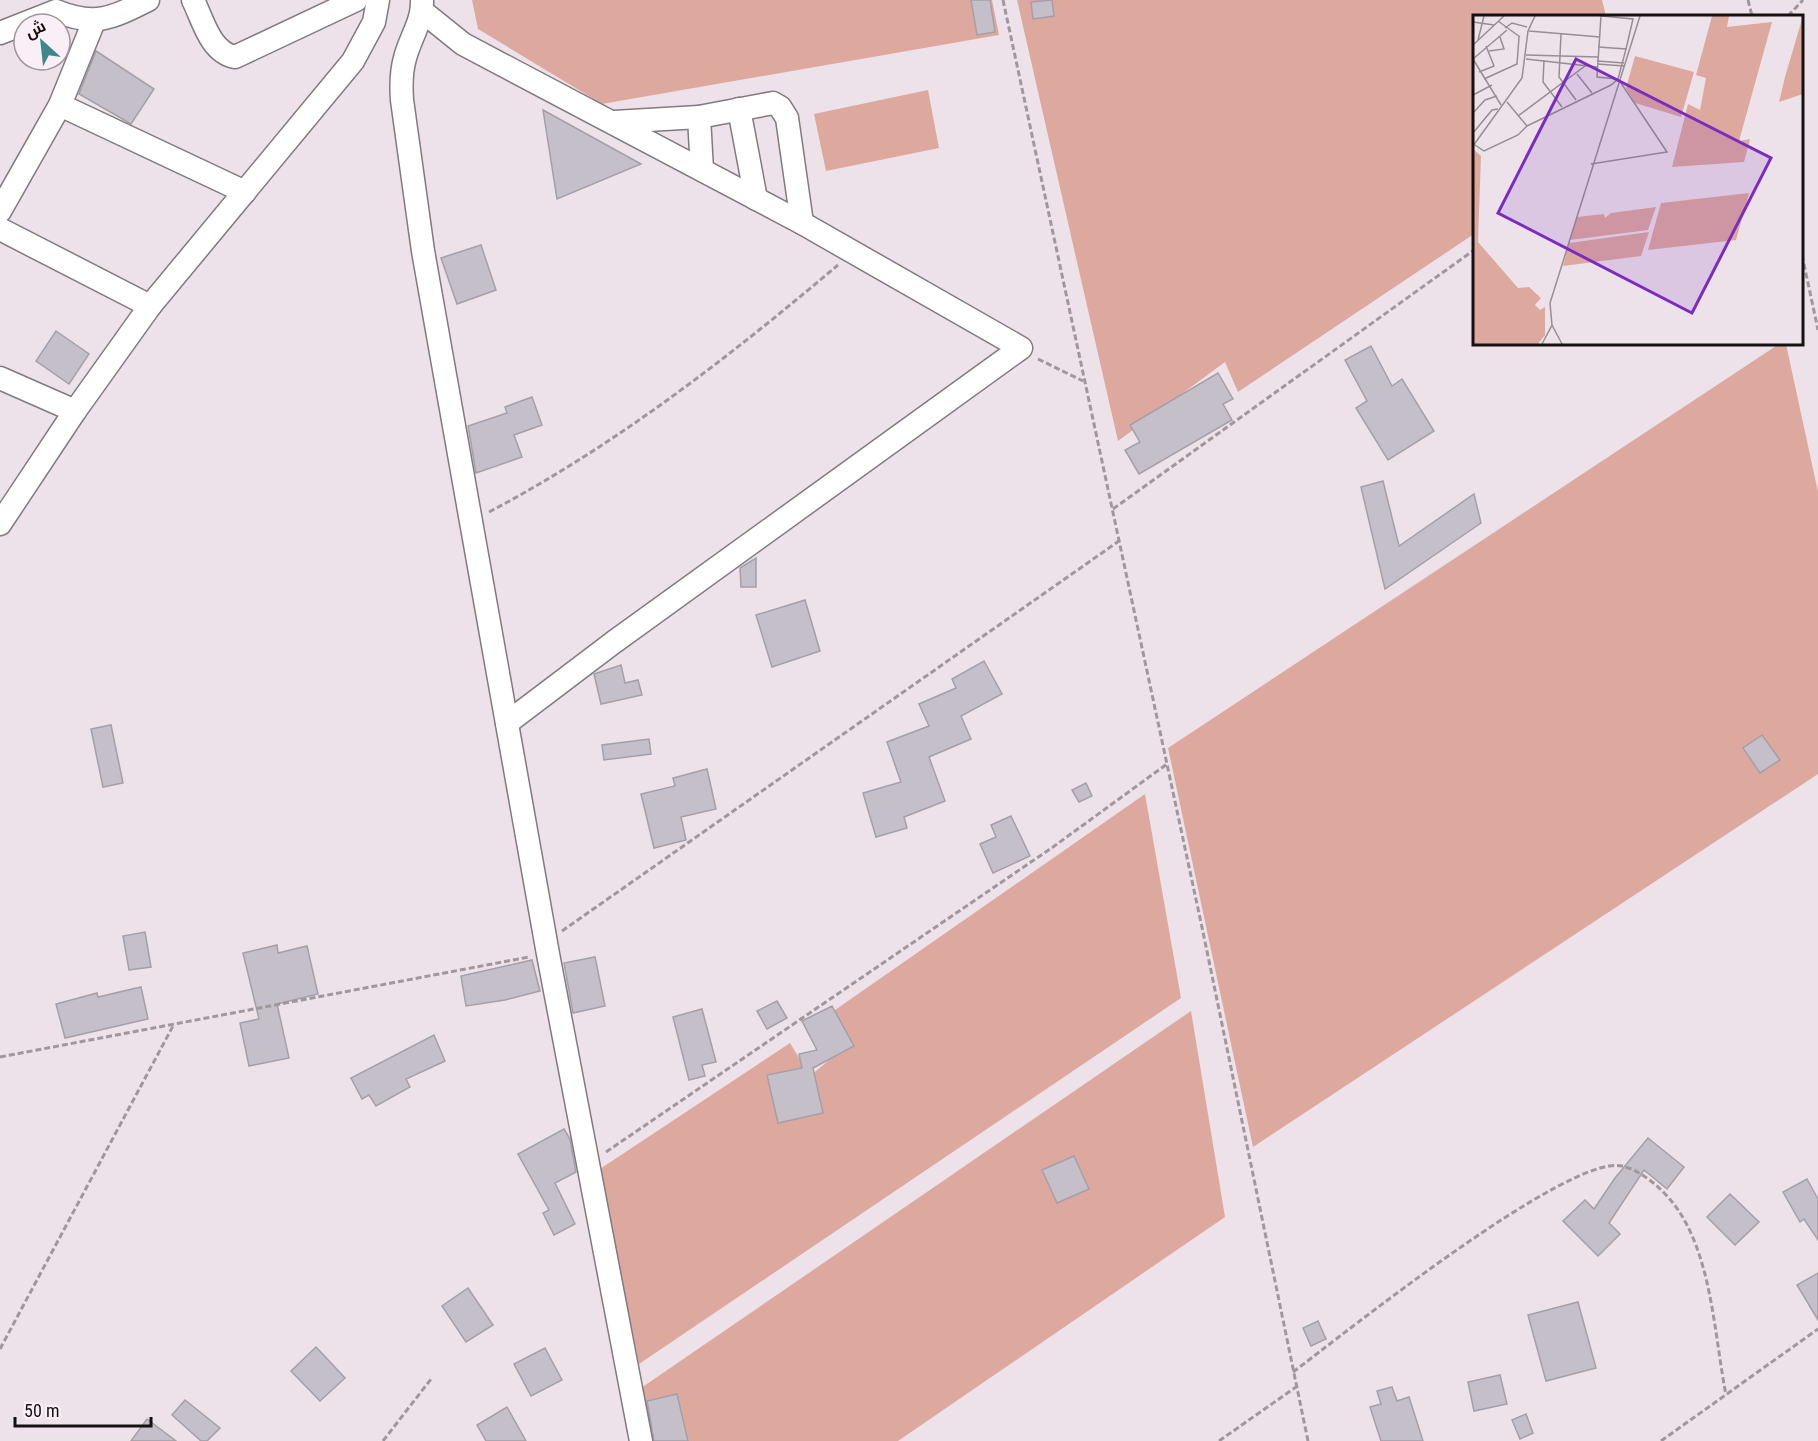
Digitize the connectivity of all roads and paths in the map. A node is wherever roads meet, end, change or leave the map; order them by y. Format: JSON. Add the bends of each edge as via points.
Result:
{"nodes":[{"id":1,"x":148,"y":0,"type":"edge"},
{"id":2,"x":194,"y":0,"type":"edge"},
{"id":3,"x":356,"y":0,"type":"edge"},
{"id":4,"x":378,"y":0,"type":"edge"},
{"id":5,"x":1003,"y":0,"type":"edge"},
{"id":6,"x":1748,"y":0,"type":"edge"},
{"id":7,"x":1803,"y":0,"type":"edge"},
{"id":8,"x":54,"y":5,"type":"edge"},
{"id":9,"x":422,"y":5,"type":"edge"},
{"id":10,"x":1752,"y":15,"type":"edge"},
{"id":11,"x":1789,"y":15,"type":"edge"},
{"id":12,"x":94,"y":21,"type":"junction"},
{"id":13,"x":0,"y":33,"type":"edge"},
{"id":14,"x":60,"y":105,"type":"junction"},
{"id":15,"x":740,"y":109,"type":"junction"},
{"id":16,"x":699,"y":117,"type":"junction"},
{"id":17,"x":614,"y":122,"type":"junction"},
{"id":18,"x":702,"y":170,"type":"junction"},
{"id":19,"x":245,"y":192,"type":"junction"},
{"id":20,"x":756,"y":199,"type":"junction"},
{"id":21,"x":0,"y":211,"type":"edge"},
{"id":22,"x":802,"y":223,"type":"junction"},
{"id":23,"x":0,"y":229,"type":"edge"},
{"id":24,"x":1473,"y":251,"type":"edge"},
{"id":25,"x":853,"y":252,"type":"junction"},
{"id":26,"x":1803,"y":260,"type":"edge"},
{"id":27,"x":150,"y":306,"type":"junction"},
{"id":28,"x":1818,"y":330,"type":"edge"},
{"id":29,"x":1021,"y":348,"type":"junction"},
{"id":30,"x":0,"y":378,"type":"edge"},
{"id":31,"x":1084,"y":381,"type":"junction"},
{"id":32,"x":75,"y":411,"type":"junction"},
{"id":33,"x":1113,"y":509,"type":"junction"},
{"id":34,"x":471,"y":522,"type":"junction"},
{"id":35,"x":0,"y":524,"type":"edge"},
{"id":36,"x":1119,"y":541,"type":"junction"},
{"id":37,"x":507,"y":723,"type":"junction"},
{"id":38,"x":1167,"y":764,"type":"junction"},
{"id":39,"x":547,"y":947,"type":"junction"},
{"id":40,"x":173,"y":1026,"type":"junction"},
{"id":41,"x":0,"y":1057,"type":"edge"},
{"id":42,"x":587,"y":1165,"type":"junction"},
{"id":43,"x":1818,"y":1329,"type":"edge"},
{"id":44,"x":0,"y":1349,"type":"edge"},
{"id":45,"x":1293,"y":1372,"type":"junction"},
{"id":46,"x":431,"y":1378,"type":"dead end"},
{"id":47,"x":1296,"y":1387,"type":"junction"},
{"id":48,"x":1726,"y":1395,"type":"junction"},
{"id":49,"x":383,"y":1441,"type":"edge"},
{"id":50,"x":640,"y":1441,"type":"edge"},
{"id":51,"x":1219,"y":1441,"type":"edge"},
{"id":52,"x":1308,"y":1441,"type":"edge"},
{"id":53,"x":1660,"y":1441,"type":"edge"}],
"edges":[{"from":1,"to":12,"type":"street"},
{"from":2,"to":3,"type":"street","via":[[213,43],[220,52],[235,57]]},
{"from":4,"to":19,"type":"street","via":[[374,22],[353,60]]},
{"from":5,"to":31,"type":"path"},
{"from":6,"to":10,"type":"path"},
{"from":7,"to":11,"type":"path"},
{"from":8,"to":12,"type":"street","via":[[72,18]]},
{"from":8,"to":13,"type":"street"},
{"from":9,"to":17,"type":"street","via":[[464,44]]},
{"from":9,"to":34,"type":"street","via":[[405,58],[402,100],[423,251]]},
{"from":12,"to":14,"type":"street"},
{"from":14,"to":19,"type":"street"},
{"from":14,"to":21,"type":"street"},
{"from":15,"to":16,"type":"street"},
{"from":15,"to":20,"type":"street"},
{"from":15,"to":22,"type":"street","via":[[773,103],[784,111]]},
{"from":16,"to":17,"type":"street"},
{"from":16,"to":18,"type":"street"},
{"from":17,"to":18,"type":"street"},
{"from":18,"to":20,"type":"street"},
{"from":19,"to":27,"type":"street"},
{"from":20,"to":22,"type":"street"},
{"from":22,"to":25,"type":"street"},
{"from":23,"to":27,"type":"street"},
{"from":24,"to":33,"type":"path"},
{"from":25,"to":29,"type":"street"},
{"from":25,"to":34,"type":"path","via":[[764,328],[650,414],[550,480]]},
{"from":26,"to":28,"type":"path"},
{"from":27,"to":32,"type":"street"},
{"from":29,"to":31,"type":"path"},
{"from":29,"to":37,"type":"street"},
{"from":30,"to":32,"type":"street"},
{"from":31,"to":33,"type":"path"},
{"from":32,"to":35,"type":"street"},
{"from":33,"to":36,"type":"path"},
{"from":34,"to":37,"type":"street"},
{"from":36,"to":38,"type":"path"},
{"from":36,"to":39,"type":"path"},
{"from":37,"to":39,"type":"street"},
{"from":38,"to":42,"type":"path","via":[[1053,847]]},
{"from":38,"to":45,"type":"path"},
{"from":39,"to":40,"type":"path"},
{"from":39,"to":42,"type":"street"},
{"from":40,"to":41,"type":"path"},
{"from":40,"to":44,"type":"path"},
{"from":42,"to":50,"type":"street"},
{"from":43,"to":48,"type":"path"},
{"from":45,"to":47,"type":"path"},
{"from":45,"to":48,"type":"path","via":[[1412,1281],[1542,1194],[1605,1167],[1622,1166],[1652,1182],[1674,1204],[1696,1246],[1705,1271]]},
{"from":46,"to":49,"type":"path"},
{"from":47,"to":51,"type":"path"},
{"from":47,"to":52,"type":"path"},
{"from":48,"to":53,"type":"path"}]}
